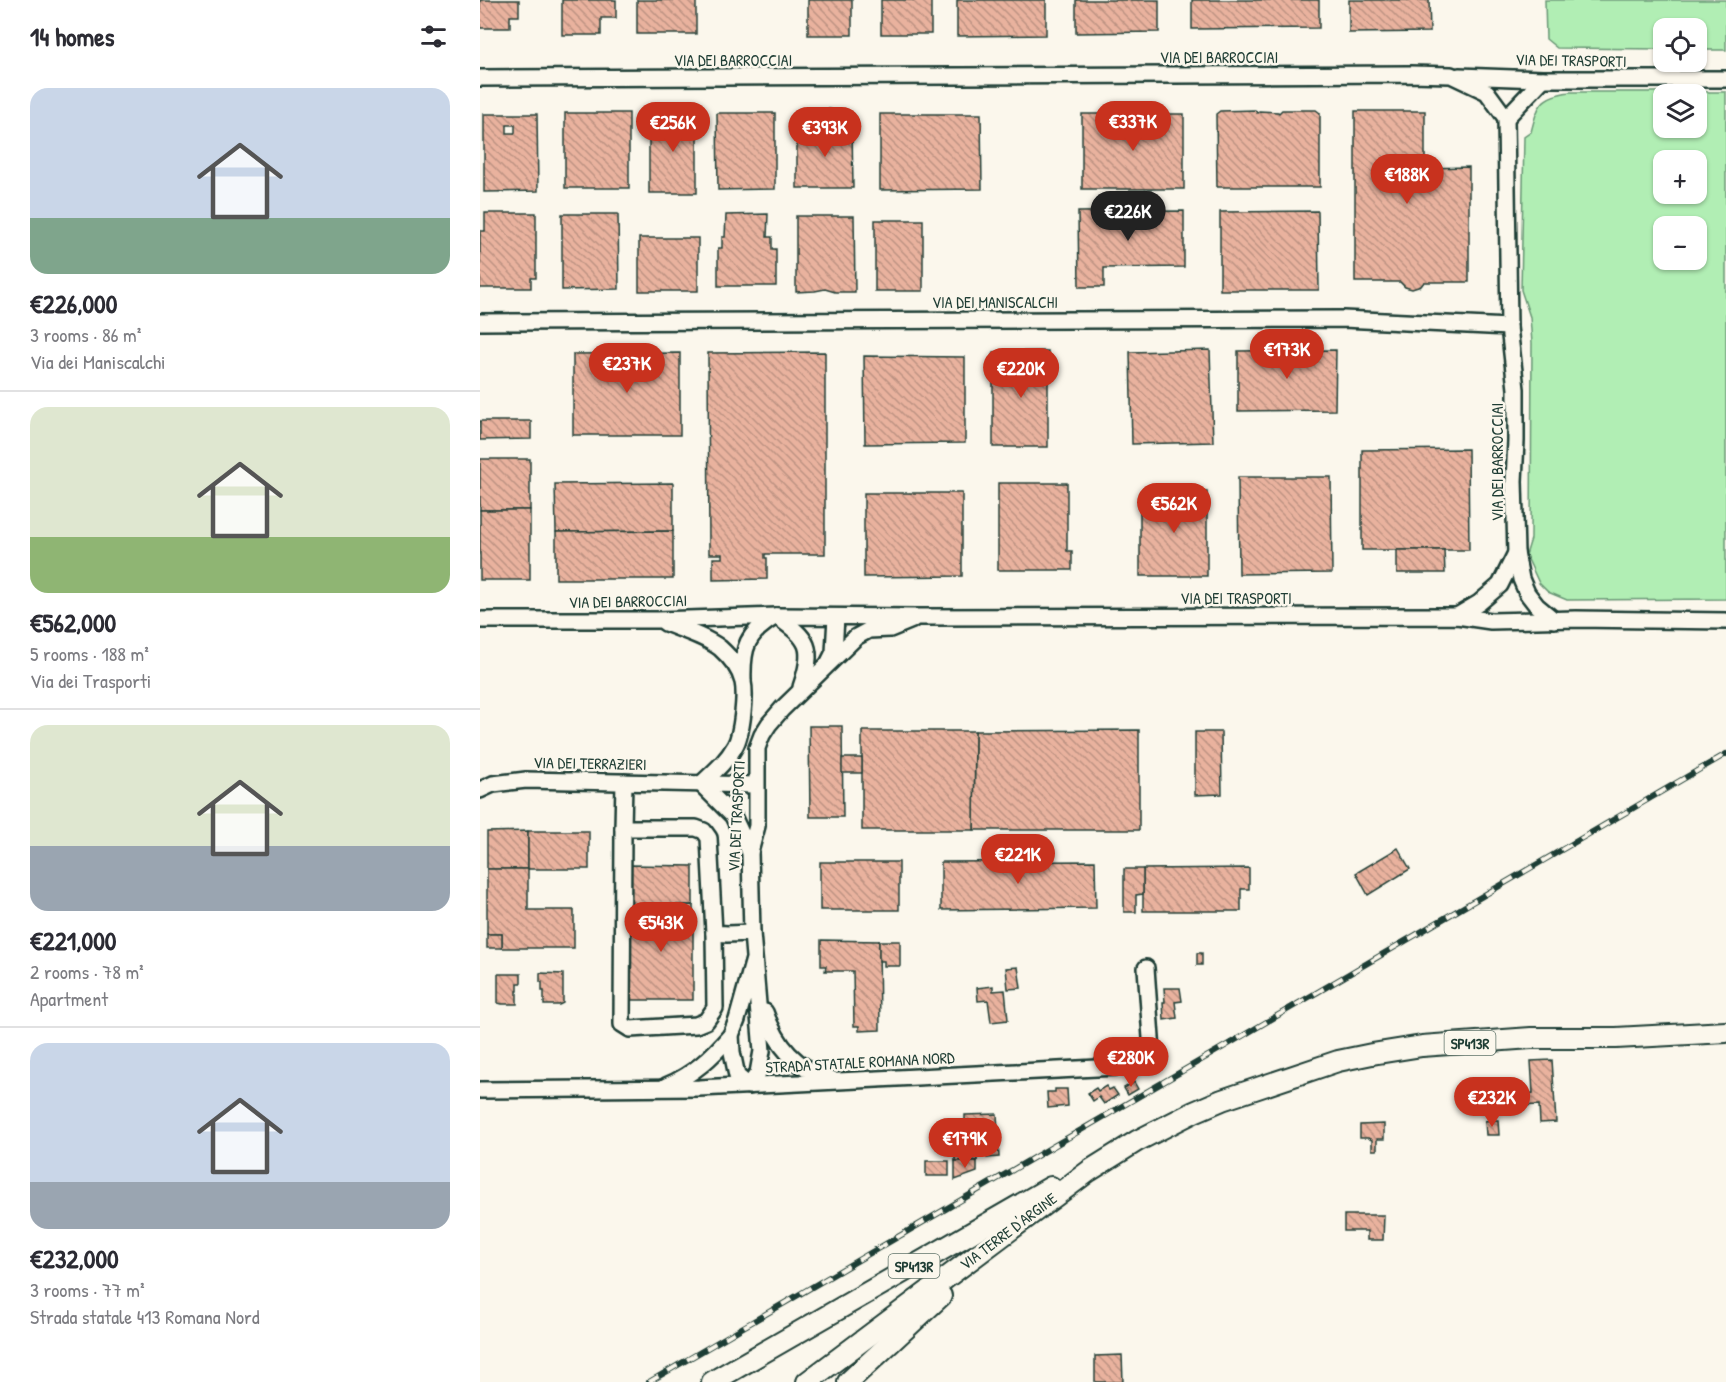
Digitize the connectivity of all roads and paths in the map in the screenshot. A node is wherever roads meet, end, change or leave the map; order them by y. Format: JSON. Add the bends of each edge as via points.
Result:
{"nodes":[{"id":1,"x":1451,"y":75,"type":"junction"},
{"id":2,"x":480,"y":78,"type":"edge"},
{"id":3,"x":1543,"y":79,"type":"junction"},
{"id":4,"x":1726,"y":79,"type":"edge"},
{"id":5,"x":1506,"y":118,"type":"junction"},
{"id":6,"x":480,"y":322,"type":"edge"},
{"id":7,"x":1509,"y":327,"type":"junction"},
{"id":8,"x":1515,"y":553,"type":"junction"},
{"id":9,"x":776,"y":616,"type":"junction"},
{"id":10,"x":1457,"y":616,"type":"junction"},
{"id":11,"x":836,"y":617,"type":"junction"},
{"id":12,"x":917,"y":618,"type":"junction"},
{"id":13,"x":480,"y":620,"type":"edge"},
{"id":14,"x":658,"y":620,"type":"junction"},
{"id":15,"x":1554,"y":620,"type":"junction"},
{"id":16,"x":1726,"y":621,"type":"edge"},
{"id":17,"x":827,"y":664,"type":"junction"},
{"id":18,"x":743,"y":683,"type":"junction"},
{"id":19,"x":800,"y":690,"type":"junction"},
{"id":20,"x":624,"y":782,"type":"junction"},
{"id":21,"x":701,"y":784,"type":"junction"},
{"id":22,"x":756,"y":785,"type":"junction"},
{"id":23,"x":480,"y":790,"type":"edge"},
{"id":24,"x":623,"y":828,"type":"junction"},
{"id":25,"x":750,"y":852,"type":"junction"},
{"id":26,"x":714,"y":933,"type":"junction"},
{"id":27,"x":752,"y":933,"type":"junction"},
{"id":28,"x":754,"y":959,"type":"junction"},
{"id":29,"x":1146,"y":968,"type":"dead end"},
{"id":30,"x":757,"y":991,"type":"junction"},
{"id":31,"x":1726,"y":1032,"type":"edge"},
{"id":32,"x":731,"y":1035,"type":"junction"},
{"id":33,"x":840,"y":1081,"type":"junction"},
{"id":34,"x":749,"y":1086,"type":"junction"},
{"id":35,"x":660,"y":1089,"type":"junction"},
{"id":36,"x":480,"y":1090,"type":"edge"},
{"id":37,"x":1117,"y":1152,"type":"junction"},
{"id":38,"x":1018,"y":1226,"type":"junction"},
{"id":39,"x":712,"y":1382,"type":"edge"},
{"id":40,"x":807,"y":1382,"type":"edge"},
{"id":41,"x":848,"y":1382,"type":"edge"}],
"edges":[{"from":1,"to":2,"type":"street","name":"VIA DEI BARROCCIAI"},
{"from":1,"to":3,"type":"street","name":"VIA DEI TRASPORTI"},
{"from":1,"to":5,"type":"street","name":"VIA DEI BARROCCIAI","via":[[1487,92]]},
{"from":3,"to":4,"type":"street","name":"VIA DEI TRASPORTI"},
{"from":3,"to":5,"type":"street"},
{"from":5,"to":7,"type":"street","name":"VIA DEI BARROCCIAI"},
{"from":6,"to":7,"type":"street","name":"VIA DEI MANISCALCHI","via":[[1343,319]]},
{"from":7,"to":8,"type":"street","name":"VIA DEI BARROCCIAI","via":[[1516,390]]},
{"from":8,"to":10,"type":"street","name":"VIA DEI BARROCCIAI","via":[[1500,585]]},
{"from":8,"to":15,"type":"street","name":"VIA DEI BARROCCIAI","via":[[1527,593]]},
{"from":9,"to":11,"type":"street","name":"VIA DEI TRASPORTI"},
{"from":9,"to":14,"type":"street","name":"VIA DEI BARROCCIAI"},
{"from":9,"to":18,"type":"street","name":"VIA DEI TRASPORTI","via":[[761,625],[749,640]]},
{"from":9,"to":19,"type":"street","name":"VIA DEI TRASPORTI","via":[[806,642],[809,662]]},
{"from":10,"to":12,"type":"street","name":"VIA DEI TRASPORTI"},
{"from":10,"to":15,"type":"street","name":"VIA DEI TRASPORTI","via":[[1491,621]]},
{"from":11,"to":12,"type":"street","name":"VIA DEI TRASPORTI"},
{"from":11,"to":17,"type":"street","via":[[834,652]]},
{"from":12,"to":17,"type":"street","name":"VIA DEI TRASPORTI","via":[[890,629],[869,630]]},
{"from":13,"to":14,"type":"street","name":"VIA DEI BARROCCIAI"},
{"from":14,"to":18,"type":"street","name":"VIA DEI TRASPORTI","via":[[709,640],[729,657]]},
{"from":15,"to":16,"type":"street","name":"VIA DEI TRASPORTI"},
{"from":17,"to":19,"type":"street","name":"VIA DEI TRASPORTI"},
{"from":18,"to":21,"type":"street","name":"VIA DEI TRASPORTI","via":[[742,729],[737,743]]},
{"from":19,"to":22,"type":"street","name":"VIA DEI TRASPORTI","via":[[762,735],[757,748]]},
{"from":20,"to":21,"type":"street","name":"VIA DEI TERRAZIERI"},
{"from":20,"to":23,"type":"street","name":"VIA DEI TERRAZIERI","via":[[526,780],[493,784]]},
{"from":20,"to":24,"type":"street"},
{"from":21,"to":22,"type":"street","name":"VIA DEI TERRAZIERI"},
{"from":21,"to":25,"type":"street","via":[[733,816]]},
{"from":22,"to":25,"type":"street","name":"VIA DEI TRASPORTI","via":[[757,826]]},
{"from":24,"to":26,"type":"street","via":[[704,831],[709,838]]},
{"from":24,"to":26,"type":"street","via":[[622,1024],[630,1029],[706,1021],[715,1008]]},
{"from":25,"to":27,"type":"street","name":"VIA DEI TRASPORTI"},
{"from":26,"to":27,"type":"street"},
{"from":27,"to":28,"type":"street","name":"VIA DEI TRASPORTI"},
{"from":28,"to":30,"type":"street","name":"VIA DEI TRASPORTI"},
{"from":28,"to":32,"type":"street","name":"VIA DEI TRASPORTI"},
{"from":29,"to":33,"type":"street","name":"STRADA STATALE ROMANA NORD","via":[[1152,1052],[1136,1066]]},
{"from":30,"to":33,"type":"street","name":"VIA DEI TRASPORTI","via":[[782,1048],[817,1075]]},
{"from":30,"to":34,"type":"street","name":"VIA DEI TRASPORTI","via":[[762,1052],[758,1072]]},
{"from":31,"to":37,"type":"main road","name":"VIA TERRE D'ARGINE","number":"SP413R","via":[[1531,1038],[1372,1054],[1338,1061],[1222,1100]]},
{"from":32,"to":34,"type":"street","name":"VIA DEI TRASPORTI","via":[[737,1076]]},
{"from":32,"to":35,"type":"street","name":"VIA DEI TRASPORTI","via":[[702,1066]]},
{"from":33,"to":34,"type":"street","name":"STRADA STATALE ROMANA NORD"},
{"from":34,"to":35,"type":"street","name":"STRADA STATALE ROMANA NORD"},
{"from":35,"to":36,"type":"street","name":"STRADA STATALE ROMANA NORD"},
{"from":37,"to":38,"type":"main road","name":"VIA TERRE D'ARGINE","number":"SP413R"},
{"from":37,"to":39,"type":"main road","number":"SP413R"},
{"from":38,"to":40,"type":"main road","name":"VIA TERRE D'ARGINE","number":"SP413R"},
{"from":38,"to":41,"type":"main road","number":"SP413R"}]}
